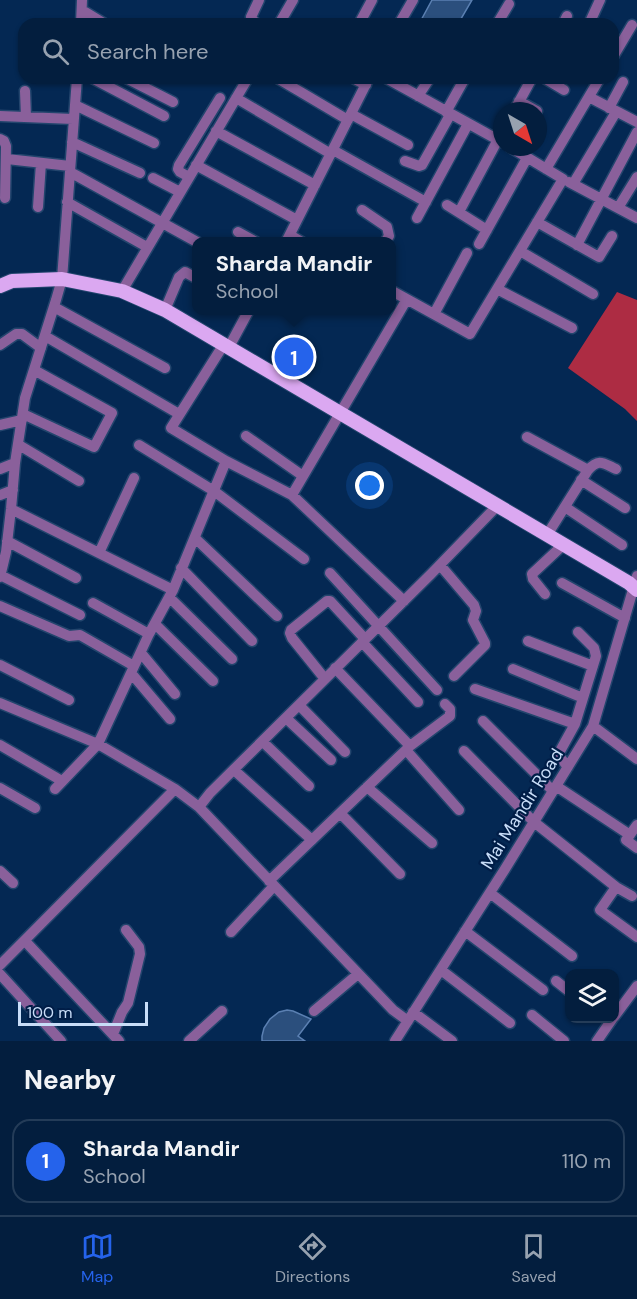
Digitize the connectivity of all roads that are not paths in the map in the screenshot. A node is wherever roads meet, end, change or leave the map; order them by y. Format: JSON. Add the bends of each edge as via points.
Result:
{"nodes":[{"id":1,"x":259,"y":0,"type":"edge"},
{"id":2,"x":293,"y":0,"type":"edge"},
{"id":3,"x":372,"y":0,"type":"edge"},
{"id":4,"x":413,"y":0,"type":"edge"},
{"id":5,"x":600,"y":0,"type":"edge"},
{"id":6,"x":509,"y":4,"type":"dead end"},
{"id":7,"x":82,"y":5,"type":"edge"},
{"id":8,"x":98,"y":18,"type":"edge"},
{"id":9,"x":252,"y":18,"type":"edge"},
{"id":10,"x":282,"y":18,"type":"edge"},
{"id":11,"x":362,"y":18,"type":"edge"},
{"id":12,"x":402,"y":18,"type":"edge"},
{"id":13,"x":501,"y":18,"type":"edge"},
{"id":14,"x":592,"y":18,"type":"edge"},
{"id":15,"x":632,"y":25,"type":"dead end"},
{"id":16,"x":619,"y":47,"type":"edge"},
{"id":17,"x":623,"y":82,"type":"dead end"},
{"id":18,"x":76,"y":84,"type":"edge"},
{"id":19,"x":103,"y":84,"type":"edge"},
{"id":20,"x":138,"y":84,"type":"edge"},
{"id":21,"x":244,"y":84,"type":"edge"},
{"id":22,"x":288,"y":84,"type":"edge"},
{"id":23,"x":367,"y":84,"type":"edge"},
{"id":24,"x":397,"y":84,"type":"edge"},
{"id":25,"x":426,"y":84,"type":"edge"},
{"id":26,"x":462,"y":84,"type":"edge"},
{"id":27,"x":529,"y":84,"type":"edge"},
{"id":28,"x":554,"y":84,"type":"edge"},
{"id":29,"x":597,"y":84,"type":"edge"},
{"id":30,"x":564,"y":90,"type":"dead end"},
{"id":31,"x":25,"y":91,"type":"dead end"},
{"id":32,"x":418,"y":96,"type":"junction"},
{"id":33,"x":589,"y":97,"type":"junction"},
{"id":34,"x":220,"y":98,"type":"dead end"},
{"id":35,"x":236,"y":98,"type":"junction"},
{"id":36,"x":173,"y":102,"type":"dead end"},
{"id":37,"x":519,"y":102,"type":"edge"},
{"id":38,"x":75,"y":105,"type":"junction"},
{"id":39,"x":612,"y":110,"type":"junction"},
{"id":40,"x":448,"y":113,"type":"junction"},
{"id":41,"x":0,"y":116,"type":"edge"},
{"id":42,"x":164,"y":116,"type":"dead end"},
{"id":43,"x":26,"y":117,"type":"junction"},
{"id":44,"x":350,"y":117,"type":"junction"},
{"id":45,"x":73,"y":119,"type":"junction"},
{"id":46,"x":637,"y":122,"type":"edge"},
{"id":47,"x":468,"y":124,"type":"junction"},
{"id":48,"x":216,"y":131,"type":"junction"},
{"id":49,"x":637,"y":132,"type":"edge"},
{"id":50,"x":493,"y":135,"type":"edge"},
{"id":51,"x":0,"y":139,"type":"edge"},
{"id":52,"x":72,"y":142,"type":"junction"},
{"id":53,"x":154,"y":143,"type":"dead end"},
{"id":54,"x":408,"y":145,"type":"dead end"},
{"id":55,"x":332,"y":152,"type":"junction"},
{"id":56,"x":493,"y":152,"type":"edge"},
{"id":57,"x":524,"y":156,"type":"edge"},
{"id":58,"x":527,"y":158,"type":"junction"},
{"id":59,"x":7,"y":159,"type":"junction"},
{"id":60,"x":405,"y":161,"type":"dead end"},
{"id":61,"x":42,"y":163,"type":"junction"},
{"id":62,"x":196,"y":165,"type":"junction"},
{"id":63,"x":70,"y":169,"type":"junction"},
{"id":64,"x":546,"y":170,"type":"junction"},
{"id":65,"x":140,"y":172,"type":"dead end"},
{"id":66,"x":189,"y":177,"type":"junction"},
{"id":67,"x":637,"y":177,"type":"edge"},
{"id":68,"x":153,"y":178,"type":"dead end"},
{"id":69,"x":568,"y":182,"type":"junction"},
{"id":70,"x":315,"y":185,"type":"junction"},
{"id":71,"x":180,"y":192,"type":"junction"},
{"id":72,"x":5,"y":198,"type":"dead end"},
{"id":73,"x":601,"y":199,"type":"junction"},
{"id":74,"x":67,"y":202,"type":"junction"},
{"id":75,"x":426,"y":202,"type":"junction"},
{"id":76,"x":447,"y":205,"type":"dead end"},
{"id":77,"x":38,"y":207,"type":"dead end"},
{"id":78,"x":618,"y":208,"type":"junction"},
{"id":79,"x":362,"y":210,"type":"dead end"},
{"id":80,"x":459,"y":212,"type":"junction"},
{"id":81,"x":417,"y":218,"type":"dead end"},
{"id":82,"x":637,"y":218,"type":"edge"},
{"id":83,"x":297,"y":220,"type":"junction"},
{"id":84,"x":162,"y":222,"type":"junction"},
{"id":85,"x":537,"y":222,"type":"junction"},
{"id":86,"x":487,"y":230,"type":"junction"},
{"id":87,"x":238,"y":232,"type":"dead end"},
{"id":88,"x":612,"y":236,"type":"dead end"},
{"id":89,"x":247,"y":237,"type":"edge"},
{"id":90,"x":288,"y":237,"type":"edge"},
{"id":91,"x":388,"y":237,"type":"edge"},
{"id":92,"x":192,"y":239,"type":"edge"},
{"id":93,"x":479,"y":244,"type":"dead end"},
{"id":94,"x":577,"y":245,"type":"junction"},
{"id":95,"x":147,"y":248,"type":"junction"},
{"id":96,"x":520,"y":251,"type":"junction"},
{"id":97,"x":468,"y":253,"type":"dead end"},
{"id":98,"x":192,"y":276,"type":"edge"},
{"id":99,"x":62,"y":279,"type":"junction"},
{"id":100,"x":0,"y":286,"type":"edge"},
{"id":101,"x":498,"y":289,"type":"junction"},
{"id":102,"x":122,"y":291,"type":"junction"},
{"id":103,"x":396,"y":293,"type":"edge"},
{"id":104,"x":593,"y":294,"type":"dead end"},
{"id":105,"x":407,"y":299,"type":"junction"},
{"id":106,"x":54,"y":307,"type":"junction"},
{"id":107,"x":165,"y":310,"type":"junction"},
{"id":108,"x":434,"y":314,"type":"junction"},
{"id":109,"x":246,"y":315,"type":"edge"},
{"id":110,"x":572,"y":328,"type":"dead end"},
{"id":111,"x":45,"y":336,"type":"junction"},
{"id":112,"x":0,"y":345,"type":"edge"},
{"id":113,"x":227,"y":346,"type":"junction"},
{"id":114,"x":41,"y":348,"type":"junction"},
{"id":115,"x":165,"y":368,"type":"dead end"},
{"id":116,"x":34,"y":370,"type":"junction"},
{"id":117,"x":341,"y":413,"type":"junction"},
{"id":118,"x":178,"y":414,"type":"junction"},
{"id":119,"x":22,"y":417,"type":"junction"},
{"id":120,"x":0,"y":425,"type":"edge"},
{"id":121,"x":246,"y":436,"type":"dead end"},
{"id":122,"x":527,"y":437,"type":"dead end"},
{"id":123,"x":19,"y":445,"type":"junction"},
{"id":124,"x":139,"y":445,"type":"dead end"},
{"id":125,"x":226,"y":461,"type":"junction"},
{"id":126,"x":15,"y":463,"type":"junction"},
{"id":127,"x":0,"y":469,"type":"edge"},
{"id":128,"x":616,"y":469,"type":"dead end"},
{"id":129,"x":588,"y":470,"type":"junction"},
{"id":130,"x":303,"y":476,"type":"junction"},
{"id":131,"x":134,"y":478,"type":"dead end"},
{"id":132,"x":581,"y":480,"type":"junction"},
{"id":133,"x":79,"y":481,"type":"dead end"},
{"id":134,"x":13,"y":490,"type":"junction"},
{"id":135,"x":214,"y":490,"type":"junction"},
{"id":136,"x":0,"y":495,"type":"edge"},
{"id":137,"x":292,"y":495,"type":"junction"},
{"id":138,"x":497,"y":506,"type":"junction"},
{"id":139,"x":565,"y":507,"type":"junction"},
{"id":140,"x":625,"y":508,"type":"dead end"},
{"id":141,"x":11,"y":509,"type":"junction"},
{"id":142,"x":547,"y":535,"type":"junction"},
{"id":143,"x":195,"y":538,"type":"junction"},
{"id":144,"x":563,"y":544,"type":"junction"},
{"id":145,"x":622,"y":545,"type":"dead end"},
{"id":146,"x":4,"y":549,"type":"edge"},
{"id":147,"x":99,"y":553,"type":"junction"},
{"id":148,"x":304,"y":560,"type":"dead end"},
{"id":149,"x":440,"y":565,"type":"junction"},
{"id":150,"x":181,"y":568,"type":"junction"},
{"id":151,"x":330,"y":573,"type":"dead end"},
{"id":152,"x":0,"y":576,"type":"edge"},
{"id":153,"x":76,"y":578,"type":"dead end"},
{"id":154,"x":562,"y":583,"type":"dead end"},
{"id":155,"x":636,"y":584,"type":"edge"},
{"id":156,"x":171,"y":594,"type":"junction"},
{"id":157,"x":545,"y":594,"type":"dead end"},
{"id":158,"x":404,"y":601,"type":"junction"},
{"id":159,"x":93,"y":603,"type":"dead end"},
{"id":160,"x":0,"y":606,"type":"edge"},
{"id":161,"x":80,"y":615,"type":"dead end"},
{"id":162,"x":277,"y":616,"type":"dead end"},
{"id":163,"x":625,"y":618,"type":"junction"},
{"id":164,"x":155,"y":624,"type":"junction"},
{"id":165,"x":378,"y":626,"type":"junction"},
{"id":166,"x":578,"y":632,"type":"dead end"},
{"id":167,"x":149,"y":634,"type":"junction"},
{"id":168,"x":252,"y":641,"type":"dead end"},
{"id":169,"x":363,"y":641,"type":"junction"},
{"id":170,"x":528,"y":641,"type":"dead end"},
{"id":171,"x":141,"y":653,"type":"junction"},
{"id":172,"x":232,"y":659,"type":"dead end"},
{"id":173,"x":0,"y":665,"type":"edge"},
{"id":174,"x":593,"y":666,"type":"junction"},
{"id":175,"x":335,"y":668,"type":"junction"},
{"id":176,"x":132,"y":669,"type":"junction"},
{"id":177,"x":513,"y":669,"type":"dead end"},
{"id":178,"x":454,"y":676,"type":"dead end"},
{"id":179,"x":325,"y":679,"type":"junction"},
{"id":180,"x":213,"y":681,"type":"dead end"},
{"id":181,"x":475,"y":689,"type":"dead end"},
{"id":182,"x":437,"y":690,"type":"dead end"},
{"id":183,"x":175,"y":694,"type":"dead end"},
{"id":184,"x":583,"y":698,"type":"junction"},
{"id":185,"x":69,"y":700,"type":"dead end"},
{"id":186,"x":418,"y":702,"type":"dead end"},
{"id":187,"x":0,"y":704,"type":"edge"},
{"id":188,"x":445,"y":704,"type":"dead end"},
{"id":189,"x":299,"y":705,"type":"junction"},
{"id":190,"x":286,"y":718,"type":"junction"},
{"id":191,"x":170,"y":719,"type":"dead end"},
{"id":192,"x":483,"y":721,"type":"dead end"},
{"id":193,"x":575,"y":724,"type":"junction"},
{"id":194,"x":593,"y":726,"type":"junction"},
{"id":195,"x":263,"y":742,"type":"junction"},
{"id":196,"x":98,"y":744,"type":"junction"},
{"id":197,"x":0,"y":745,"type":"edge"},
{"id":198,"x":408,"y":748,"type":"junction"},
{"id":199,"x":464,"y":751,"type":"dead end"},
{"id":200,"x":345,"y":752,"type":"dead end"},
{"id":201,"x":637,"y":759,"type":"edge"},
{"id":202,"x":331,"y":760,"type":"dead end"},
{"id":203,"x":568,"y":767,"type":"junction"},
{"id":204,"x":234,"y":770,"type":"junction"},
{"id":205,"x":309,"y":786,"type":"dead end"},
{"id":206,"x":367,"y":787,"type":"junction"},
{"id":207,"x":0,"y":788,"type":"edge"},
{"id":208,"x":175,"y":789,"type":"junction"},
{"id":209,"x":555,"y":789,"type":"junction"},
{"id":210,"x":199,"y":807,"type":"junction"},
{"id":211,"x":34,"y":808,"type":"dead end"},
{"id":212,"x":459,"y":810,"type":"dead end"},
{"id":213,"x":339,"y":813,"type":"junction"},
{"id":214,"x":534,"y":822,"type":"junction"},
{"id":215,"x":637,"y":825,"type":"edge"},
{"id":216,"x":630,"y":835,"type":"junction"},
{"id":217,"x":312,"y":840,"type":"junction"},
{"id":218,"x":432,"y":843,"type":"dead end"},
{"id":219,"x":637,"y":848,"type":"edge"},
{"id":220,"x":0,"y":871,"type":"edge"},
{"id":221,"x":400,"y":874,"type":"dead end"},
{"id":222,"x":13,"y":883,"type":"dead end"},
{"id":223,"x":272,"y":884,"type":"junction"},
{"id":224,"x":616,"y":887,"type":"junction"},
{"id":225,"x":490,"y":892,"type":"junction"},
{"id":226,"x":632,"y":896,"type":"dead end"},
{"id":227,"x":126,"y":930,"type":"dead end"},
{"id":228,"x":465,"y":931,"type":"junction"},
{"id":229,"x":231,"y":932,"type":"dead end"},
{"id":230,"x":637,"y":937,"type":"edge"},
{"id":231,"x":25,"y":941,"type":"junction"},
{"id":232,"x":572,"y":956,"type":"dead end"},
{"id":233,"x":0,"y":965,"type":"edge"},
{"id":234,"x":441,"y":970,"type":"junction"},
{"id":235,"x":358,"y":974,"type":"junction"},
{"id":236,"x":0,"y":975,"type":"edge"},
{"id":237,"x":556,"y":981,"type":"dead end"},
{"id":238,"x":637,"y":986,"type":"edge"},
{"id":239,"x":565,"y":988,"type":"edge"},
{"id":240,"x":543,"y":990,"type":"dead end"},
{"id":241,"x":619,"y":1008,"type":"edge"},
{"id":242,"x":222,"y":1011,"type":"dead end"},
{"id":243,"x":314,"y":1011,"type":"dead end"},
{"id":244,"x":532,"y":1015,"type":"dead end"},
{"id":245,"x":410,"y":1016,"type":"junction"},
{"id":246,"x":510,"y":1023,"type":"dead end"},
{"id":247,"x":608,"y":1023,"type":"edge"},
{"id":248,"x":116,"y":1038,"type":"edge"},
{"id":249,"x":61,"y":1041,"type":"edge"},
{"id":250,"x":189,"y":1041,"type":"edge"},
{"id":251,"x":394,"y":1041,"type":"edge"},
{"id":252,"x":452,"y":1041,"type":"edge"},
{"id":253,"x":564,"y":1041,"type":"edge"},
{"id":254,"x":597,"y":1041,"type":"edge"}],
"edges":[{"from":1,"to":9,"type":"street"},
{"from":2,"to":10,"type":"street"},
{"from":3,"to":11,"type":"street"},
{"from":4,"to":12,"type":"street"},
{"from":5,"to":14,"type":"street"},
{"from":6,"to":13,"type":"street"},
{"from":7,"to":8,"type":"street"},
{"from":15,"to":16,"type":"street"},
{"from":17,"to":39,"type":"street"},
{"from":18,"to":38,"type":"street"},
{"from":19,"to":42,"type":"street"},
{"from":20,"to":36,"type":"street"},
{"from":21,"to":35,"type":"street"},
{"from":22,"to":44,"type":"street"},
{"from":23,"to":44,"type":"street"},
{"from":24,"to":32,"type":"street"},
{"from":25,"to":32,"type":"street"},
{"from":26,"to":40,"type":"street"},
{"from":27,"to":37,"type":"street"},
{"from":28,"to":30,"type":"street"},
{"from":29,"to":33,"type":"street"},
{"from":31,"to":43,"type":"street"},
{"from":32,"to":40,"type":"street"},
{"from":33,"to":39,"type":"street"},
{"from":33,"to":64,"type":"street"},
{"from":34,"to":66,"type":"street","via":[[178,165],[180,172]]},
{"from":35,"to":48,"type":"street"},
{"from":35,"to":55,"type":"street"},
{"from":38,"to":45,"type":"street"},
{"from":38,"to":53,"type":"street"},
{"from":39,"to":46,"type":"street"},
{"from":39,"to":69,"type":"street"},
{"from":40,"to":47,"type":"street"},
{"from":40,"to":60,"type":"street","via":[[421,166]]},
{"from":41,"to":43,"type":"street"},
{"from":43,"to":45,"type":"street"},
{"from":44,"to":54,"type":"street"},
{"from":44,"to":55,"type":"street"},
{"from":45,"to":52,"type":"street"},
{"from":47,"to":50,"type":"street"},
{"from":47,"to":75,"type":"street"},
{"from":48,"to":62,"type":"street"},
{"from":48,"to":70,"type":"street"},
{"from":49,"to":73,"type":"street"},
{"from":51,"to":59,"type":"street","via":[[6,146]]},
{"from":52,"to":63,"type":"street"},
{"from":52,"to":65,"type":"street"},
{"from":55,"to":70,"type":"street"},
{"from":55,"to":75,"type":"street"},
{"from":56,"to":80,"type":"street"},
{"from":57,"to":58,"type":"street"},
{"from":58,"to":64,"type":"street"},
{"from":58,"to":86,"type":"street"},
{"from":59,"to":61,"type":"street"},
{"from":59,"to":72,"type":"street"},
{"from":61,"to":63,"type":"street"},
{"from":61,"to":77,"type":"street"},
{"from":62,"to":66,"type":"street"},
{"from":62,"to":83,"type":"street"},
{"from":63,"to":74,"type":"street"},
{"from":63,"to":84,"type":"street"},
{"from":64,"to":69,"type":"street"},
{"from":66,"to":71,"type":"street"},
{"from":67,"to":78,"type":"street"},
{"from":68,"to":71,"type":"street"},
{"from":69,"to":73,"type":"street"},
{"from":69,"to":85,"type":"street"},
{"from":70,"to":83,"type":"street"},
{"from":71,"to":84,"type":"street"},
{"from":73,"to":78,"type":"street"},
{"from":73,"to":94,"type":"street"},
{"from":74,"to":95,"type":"street"},
{"from":74,"to":99,"type":"street"},
{"from":75,"to":81,"type":"street"},
{"from":76,"to":80,"type":"street"},
{"from":78,"to":82,"type":"street"},
{"from":79,"to":91,"type":"street","via":[[387,227]]},
{"from":80,"to":86,"type":"street"},
{"from":83,"to":90,"type":"street"},
{"from":84,"to":92,"type":"street"},
{"from":84,"to":95,"type":"street"},
{"from":85,"to":94,"type":"street"},
{"from":85,"to":96,"type":"street"},
{"from":86,"to":93,"type":"street"},
{"from":87,"to":89,"type":"street"},
{"from":88,"to":94,"type":"street","via":[[599,257]]},
{"from":95,"to":102,"type":"street"},
{"from":96,"to":101,"type":"street"},
{"from":96,"to":104,"type":"street"},
{"from":97,"to":108,"type":"street"},
{"from":98,"to":107,"type":"street","via":[[185,272],[178,277]]},
{"from":99,"to":100,"type":"main road","via":[[12,281]]},
{"from":99,"to":102,"type":"main road"},
{"from":99,"to":106,"type":"street"},
{"from":101,"to":108,"type":"street","via":[[470,334]]},
{"from":101,"to":110,"type":"street"},
{"from":102,"to":107,"type":"main road"},
{"from":103,"to":105,"type":"street"},
{"from":105,"to":108,"type":"street"},
{"from":105,"to":117,"type":"street"},
{"from":106,"to":111,"type":"street"},
{"from":106,"to":115,"type":"street"},
{"from":107,"to":113,"type":"main road"},
{"from":109,"to":113,"type":"street"},
{"from":111,"to":114,"type":"street"},
{"from":111,"to":118,"type":"street"},
{"from":112,"to":114,"type":"street","via":[[22,334]]},
{"from":113,"to":117,"type":"main road"},
{"from":113,"to":118,"type":"street"},
{"from":114,"to":116,"type":"street"},
{"from":116,"to":119,"type":"street"},
{"from":116,"to":119,"type":"street","via":[[112,413],[94,447]]},
{"from":117,"to":130,"type":"street"},
{"from":117,"to":138,"type":"main road"},
{"from":118,"to":125,"type":"street","via":[[171,429]]},
{"from":119,"to":120,"type":"street"},
{"from":119,"to":123,"type":"street"},
{"from":121,"to":130,"type":"street"},
{"from":122,"to":129,"type":"street"},
{"from":123,"to":126,"type":"street"},
{"from":123,"to":133,"type":"street"},
{"from":124,"to":135,"type":"street"},
{"from":125,"to":135,"type":"street"},
{"from":125,"to":137,"type":"street"},
{"from":126,"to":127,"type":"street"},
{"from":126,"to":134,"type":"street"},
{"from":128,"to":129,"type":"street","via":[[597,462]]},
{"from":129,"to":132,"type":"street"},
{"from":130,"to":137,"type":"street"},
{"from":131,"to":147,"type":"street"},
{"from":132,"to":139,"type":"street"},
{"from":132,"to":140,"type":"street"},
{"from":134,"to":136,"type":"street"},
{"from":134,"to":141,"type":"street"},
{"from":135,"to":143,"type":"street"},
{"from":135,"to":148,"type":"street"},
{"from":137,"to":158,"type":"street"},
{"from":138,"to":142,"type":"main road"},
{"from":138,"to":149,"type":"street"},
{"from":139,"to":142,"type":"street"},
{"from":139,"to":145,"type":"street"},
{"from":141,"to":146,"type":"street"},
{"from":141,"to":147,"type":"street"},
{"from":142,"to":144,"type":"main road"},
{"from":143,"to":150,"type":"street"},
{"from":143,"to":162,"type":"street"},
{"from":144,"to":155,"type":"main road"},
{"from":144,"to":157,"type":"street","via":[[532,574]]},
{"from":146,"to":152,"type":"street"},
{"from":146,"to":153,"type":"street"},
{"from":147,"to":156,"type":"street"},
{"from":149,"to":158,"type":"street"},
{"from":149,"to":178,"type":"street","via":[[474,605],[473,620],[485,643]]},
{"from":150,"to":156,"type":"street"},
{"from":150,"to":168,"type":"street"},
{"from":151,"to":165,"type":"street"},
{"from":152,"to":161,"type":"street"},
{"from":154,"to":163,"type":"street"},
{"from":155,"to":163,"type":"street","name":"Mai Mandir Road"},
{"from":156,"to":164,"type":"street"},
{"from":156,"to":172,"type":"street"},
{"from":158,"to":165,"type":"street"},
{"from":159,"to":167,"type":"street"},
{"from":160,"to":176,"type":"street","via":[[69,636],[80,635]]},
{"from":163,"to":194,"type":"street","name":"Mai Mandir Road"},
{"from":164,"to":167,"type":"street"},
{"from":164,"to":180,"type":"street"},
{"from":165,"to":169,"type":"street"},
{"from":165,"to":182,"type":"street"},
{"from":166,"to":174,"type":"street","via":[[596,652]]},
{"from":167,"to":171,"type":"street"},
{"from":169,"to":175,"type":"street"},
{"from":169,"to":179,"type":"street","via":[[330,601],[291,630],[292,638]]},
{"from":169,"to":186,"type":"street"},
{"from":170,"to":174,"type":"street"},
{"from":171,"to":176,"type":"street"},
{"from":171,"to":183,"type":"street"},
{"from":173,"to":185,"type":"street"},
{"from":174,"to":184,"type":"street"},
{"from":175,"to":179,"type":"street"},
{"from":175,"to":198,"type":"street"},
{"from":176,"to":191,"type":"street"},
{"from":176,"to":196,"type":"street"},
{"from":177,"to":184,"type":"street"},
{"from":179,"to":189,"type":"street"},
{"from":181,"to":193,"type":"street"},
{"from":184,"to":193,"type":"street"},
{"from":187,"to":196,"type":"street"},
{"from":188,"to":198,"type":"street","via":[[450,716]]},
{"from":189,"to":190,"type":"street"},
{"from":189,"to":200,"type":"street"},
{"from":190,"to":195,"type":"street"},
{"from":190,"to":202,"type":"street"},
{"from":192,"to":209,"type":"street"},
{"from":193,"to":203,"type":"street","via":[[559,753]]},
{"from":194,"to":201,"type":"street"},
{"from":194,"to":203,"type":"street","name":"Mai Mandir Road"},
{"from":195,"to":204,"type":"street"},
{"from":195,"to":205,"type":"street"},
{"from":196,"to":197,"type":"street","via":[[59,785]]},
{"from":196,"to":208,"type":"street"},
{"from":198,"to":206,"type":"street"},
{"from":198,"to":212,"type":"street"},
{"from":199,"to":214,"type":"street"},
{"from":203,"to":209,"type":"street","name":"Mai Mandir Road"},
{"from":204,"to":210,"type":"street"},
{"from":204,"to":217,"type":"street"},
{"from":206,"to":213,"type":"street"},
{"from":206,"to":218,"type":"street"},
{"from":207,"to":211,"type":"street"},
{"from":208,"to":210,"type":"street"},
{"from":208,"to":231,"type":"street"},
{"from":209,"to":214,"type":"street","name":"Mai Mandir Road"},
{"from":209,"to":216,"type":"street"},
{"from":210,"to":223,"type":"street"},
{"from":213,"to":217,"type":"street"},
{"from":213,"to":221,"type":"street"},
{"from":214,"to":224,"type":"street"},
{"from":214,"to":225,"type":"street","name":"Mai Mandir Road"},
{"from":215,"to":216,"type":"street"},
{"from":216,"to":219,"type":"street","via":[[626,840]]},
{"from":217,"to":223,"type":"street"},
{"from":220,"to":222,"type":"street"},
{"from":223,"to":229,"type":"street"},
{"from":223,"to":235,"type":"street"},
{"from":224,"to":226,"type":"street"},
{"from":224,"to":230,"type":"street","via":[[600,910]]},
{"from":225,"to":228,"type":"street","name":"Mai Mandir Road"},
{"from":225,"to":232,"type":"street"},
{"from":227,"to":248,"type":"street","via":[[140,947],[140,954]]},
{"from":228,"to":234,"type":"street","name":"Mai Mandir Road"},
{"from":228,"to":240,"type":"street"},
{"from":231,"to":233,"type":"street"},
{"from":231,"to":248,"type":"street"},
{"from":234,"to":245,"type":"street","name":"Mai Mandir Road"},
{"from":234,"to":246,"type":"street"},
{"from":235,"to":243,"type":"street"},
{"from":235,"to":245,"type":"street","via":[[393,1010]]},
{"from":236,"to":249,"type":"street"},
{"from":237,"to":239,"type":"street"},
{"from":238,"to":241,"type":"street"},
{"from":242,"to":250,"type":"street"},
{"from":244,"to":253,"type":"street"},
{"from":245,"to":251,"type":"street","name":"Mai Mandir Road"},
{"from":245,"to":252,"type":"street"},
{"from":247,"to":254,"type":"street"}]}
